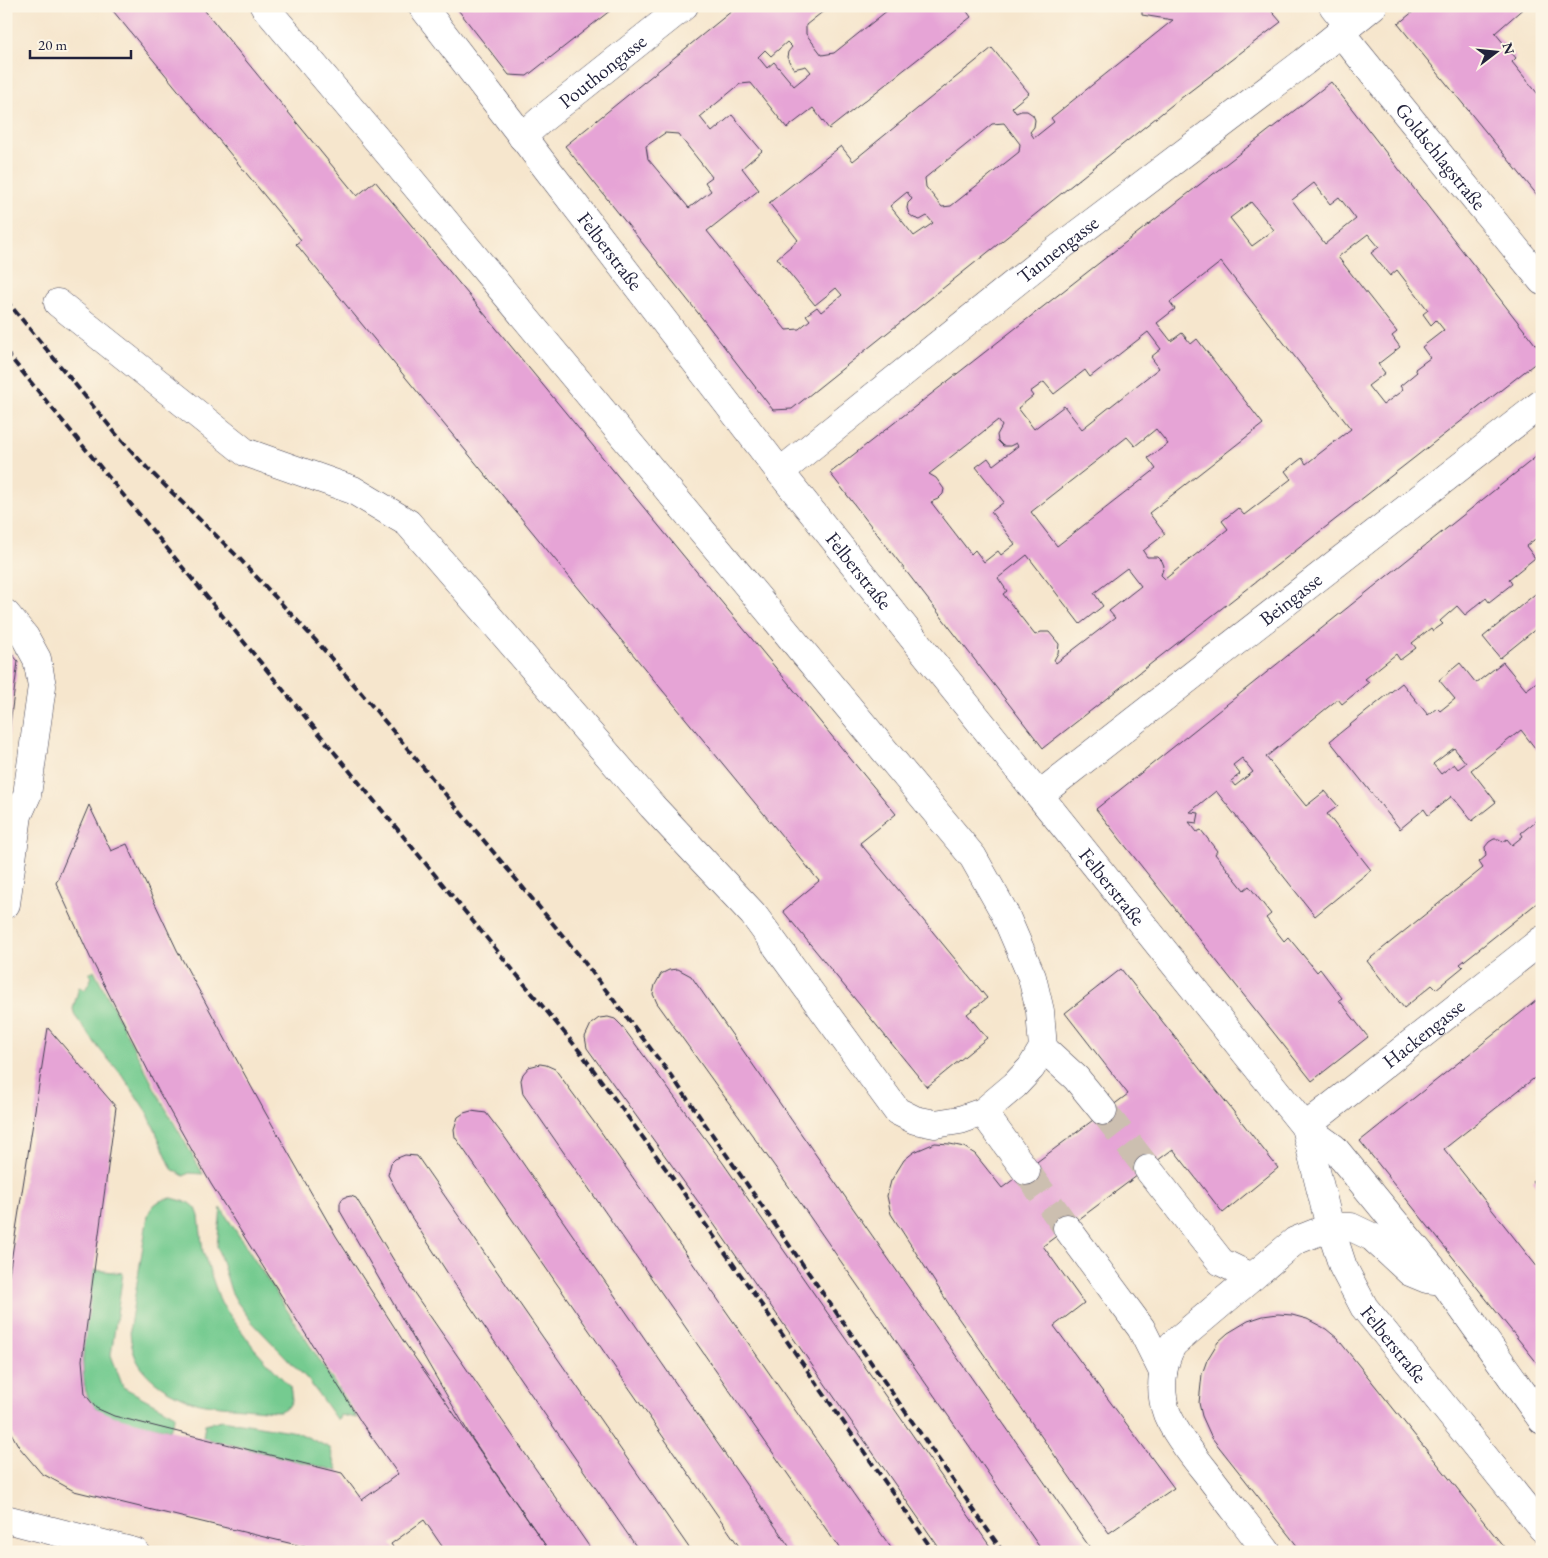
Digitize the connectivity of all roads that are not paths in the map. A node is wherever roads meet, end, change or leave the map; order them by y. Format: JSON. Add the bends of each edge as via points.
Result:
{"nodes":[{"id":1,"x":264,"y":6,"type":"edge"},
{"id":2,"x":422,"y":6,"type":"edge"},
{"id":3,"x":684,"y":6,"type":"edge"},
{"id":4,"x":1373,"y":6,"type":"edge"},
{"id":5,"x":1341,"y":21,"type":"edge"},
{"id":6,"x":522,"y":137,"type":"junction"},
{"id":7,"x":1542,"y":281,"type":"edge"},
{"id":8,"x":58,"y":303,"type":"dead end"},
{"id":9,"x":1542,"y":403,"type":"edge"},
{"id":10,"x":780,"y":472,"type":"junction"},
{"id":11,"x":6,"y":614,"type":"edge"},
{"id":12,"x":1039,"y":795,"type":"junction"},
{"id":13,"x":12,"y":814,"type":"edge"},
{"id":14,"x":6,"y":904,"type":"edge"},
{"id":15,"x":1542,"y":940,"type":"edge"},
{"id":16,"x":1043,"y":1048,"type":"junction"},
{"id":17,"x":1103,"y":1111,"type":"tunnel mouth"},
{"id":18,"x":983,"y":1112,"type":"junction"},
{"id":19,"x":1305,"y":1127,"type":"junction"},
{"id":20,"x":1148,"y":1169,"type":"tunnel mouth"},
{"id":21,"x":1026,"y":1171,"type":"tunnel mouth"},
{"id":22,"x":1330,"y":1226,"type":"junction"},
{"id":23,"x":1067,"y":1228,"type":"tunnel mouth"},
{"id":24,"x":1252,"y":1277,"type":"junction"},
{"id":25,"x":1443,"y":1281,"type":"junction"},
{"id":26,"x":1163,"y":1372,"type":"junction"},
{"id":27,"x":1542,"y":1420,"type":"edge"},
{"id":28,"x":6,"y":1519,"type":"edge"},
{"id":29,"x":1542,"y":1528,"type":"edge"},
{"id":30,"x":134,"y":1552,"type":"edge"},
{"id":31,"x":1267,"y":1552,"type":"edge"}],
"edges":[{"from":1,"to":16,"type":"street","via":[[973,857],[1004,912],[1032,977],[1040,1011]]},
{"from":2,"to":6,"type":"street","name":"Felberstraße"},
{"from":3,"to":6,"type":"street","name":"Pouthongasse"},
{"from":4,"to":5,"type":"street","name":"Tannengasse"},
{"from":5,"to":7,"type":"street","name":"Goldschlagstraße"},
{"from":5,"to":10,"type":"street","name":"Tannengasse"},
{"from":6,"to":10,"type":"street","name":"Felberstraße"},
{"from":8,"to":18,"type":"street","via":[[245,452],[353,490],[408,523],[652,806],[753,914],[897,1110],[915,1120],[935,1124]]},
{"from":9,"to":12,"type":"street","name":"Beingasse"},
{"from":10,"to":12,"type":"street","name":"Felberstraße"},
{"from":11,"to":13,"type":"street","via":[[25,637],[37,659],[42,686],[27,794]]},
{"from":12,"to":19,"type":"street","name":"Felberstraße"},
{"from":13,"to":14,"type":"street"},
{"from":15,"to":19,"type":"street","name":"Hackengasse"},
{"from":16,"to":17,"type":"street","via":[[1076,1078]]},
{"from":16,"to":18,"type":"street","via":[[1026,1074]]},
{"from":18,"to":21,"type":"street"},
{"from":19,"to":22,"type":"street","name":"Felberstraße"},
{"from":19,"to":25,"type":"street","name":"Felberstraße","via":[[1334,1148]]},
{"from":20,"to":24,"type":"street","via":[[1221,1262]]},
{"from":22,"to":24,"type":"street","via":[[1295,1241]]},
{"from":22,"to":25,"type":"street","via":[[1351,1227],[1372,1238],[1410,1272]]},
{"from":22,"to":29,"type":"street","name":"Felberstraße","via":[[1342,1268],[1364,1307]]},
{"from":23,"to":26,"type":"street","via":[[1141,1328]]},
{"from":24,"to":26,"type":"street","via":[[1173,1344],[1166,1355]]},
{"from":25,"to":27,"type":"street","name":"Felberstraße"},
{"from":26,"to":31,"type":"street","via":[[1167,1415],[1187,1447]]},
{"from":28,"to":30,"type":"street"}]}
